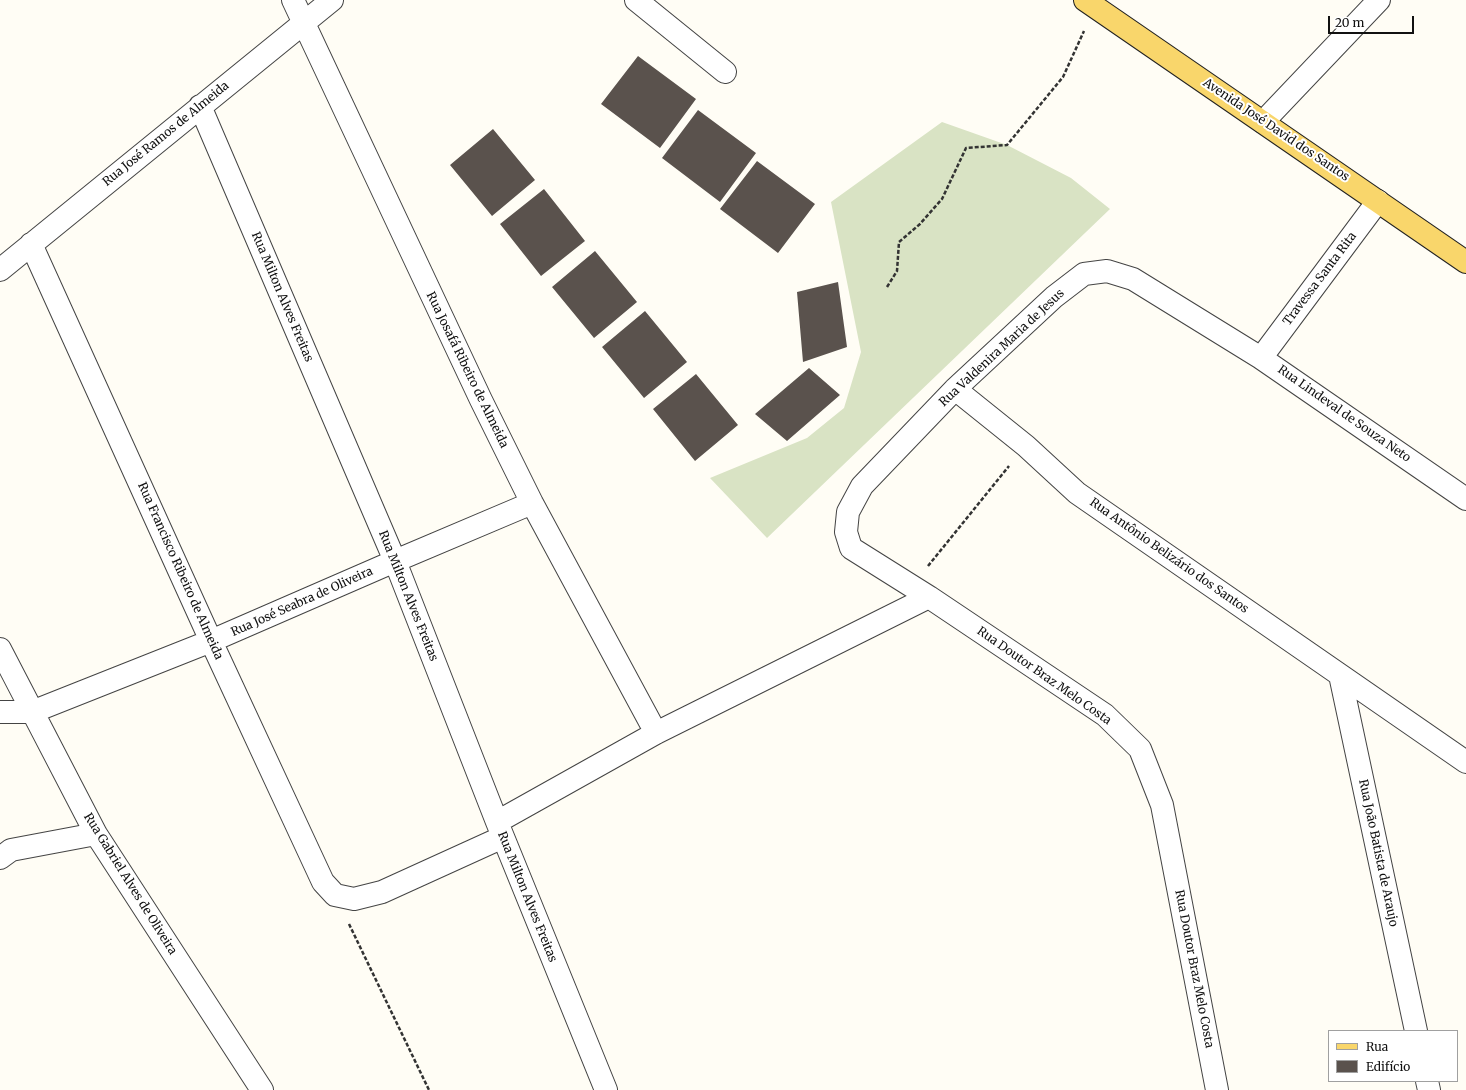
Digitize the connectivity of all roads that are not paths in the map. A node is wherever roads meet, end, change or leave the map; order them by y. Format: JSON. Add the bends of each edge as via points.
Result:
{"nodes":[{"id":1,"x":293,"y":0,"type":"edge"},
{"id":2,"x":332,"y":0,"type":"edge"},
{"id":3,"x":636,"y":0,"type":"edge"},
{"id":4,"x":1379,"y":0,"type":"edge"},
{"id":5,"x":1091,"y":4,"type":"edge"},
{"id":6,"x":304,"y":22,"type":"junction"},
{"id":7,"x":725,"y":72,"type":"dead end"},
{"id":8,"x":200,"y":106,"type":"junction"},
{"id":9,"x":1263,"y":122,"type":"junction"},
{"id":10,"x":1378,"y":201,"type":"junction"},
{"id":11,"x":31,"y":244,"type":"junction"},
{"id":12,"x":1466,"y":262,"type":"edge"},
{"id":13,"x":0,"y":270,"type":"edge"},
{"id":14,"x":1220,"y":332,"type":"joint"},
{"id":15,"x":1262,"y":358,"type":"junction"},
{"id":16,"x":955,"y":390,"type":"junction"},
{"id":17,"x":1466,"y":499,"type":"edge"},
{"id":18,"x":532,"y":503,"type":"junction"},
{"id":19,"x":851,"y":548,"type":"joint"},
{"id":20,"x":395,"y":561,"type":"junction"},
{"id":21,"x":920,"y":592,"type":"junction"},
{"id":22,"x":211,"y":641,"type":"junction"},
{"id":23,"x":0,"y":649,"type":"edge"},
{"id":24,"x":1340,"y":675,"type":"junction"},
{"id":25,"x":0,"y":712,"type":"edge"},
{"id":26,"x":32,"y":712,"type":"junction"},
{"id":27,"x":656,"y":733,"type":"junction"},
{"id":28,"x":1466,"y":762,"type":"edge"},
{"id":29,"x":500,"y":829,"type":"junction"},
{"id":30,"x":96,"y":834,"type":"junction"},
{"id":31,"x":0,"y":858,"type":"edge"},
{"id":32,"x":1416,"y":1030,"type":"edge"},
{"id":33,"x":262,"y":1090,"type":"edge"},
{"id":34,"x":606,"y":1090,"type":"edge"},
{"id":35,"x":1218,"y":1090,"type":"edge"}],
"edges":[{"from":1,"to":6,"type":"street","name":"Rua Josafá Ribeiro de Almeida"},
{"from":2,"to":6,"type":"street","name":"Rua José Ramos de Almeida"},
{"from":3,"to":7,"type":"street"},
{"from":4,"to":9,"type":"street"},
{"from":5,"to":9,"type":"main road","name":"Avenida José David dos Santos"},
{"from":6,"to":8,"type":"street","name":"Rua José Ramos de Almeida"},
{"from":6,"to":18,"type":"street","name":"Rua Josafá Ribeiro de Almeida","via":[[480,400]]},
{"from":8,"to":11,"type":"street","name":"Rua José Ramos de Almeida"},
{"from":8,"to":20,"type":"street","name":"Rua Milton Alves Freitas"},
{"from":9,"to":10,"type":"main road","name":"Avenida José David dos Santos"},
{"from":10,"to":12,"type":"main road","name":"Avenida José David dos Santos"},
{"from":10,"to":15,"type":"street","name":"Travessa Santa Rita"},
{"from":11,"to":13,"type":"street","name":"Rua José Ramos de Almeida"},
{"from":11,"to":22,"type":"street","name":"Rua Francisco Ribeiro de Almeida"},
{"from":14,"to":15,"type":"street","name":"Rua Lindeval de Souza Neto"},
{"from":14,"to":16,"type":"street","name":"Rua Valdenira Maria de Jesus","via":[[1133,279],[1107,271],[1084,274],[1054,297]]},
{"from":15,"to":17,"type":"street","name":"Rua Lindeval de Souza Neto"},
{"from":16,"to":19,"type":"street","name":"Rua Valdenira Maria de Jesus","via":[[862,486],[848,512],[846,532]]},
{"from":16,"to":24,"type":"street","name":"Rua Antônio Belizário dos Santos","via":[[1026,446],[1078,493]]},
{"from":18,"to":20,"type":"street","name":"Rua José Seabra de Oliveira"},
{"from":18,"to":27,"type":"street","name":"Rua Josafá Ribeiro de Almeida"},
{"from":19,"to":21,"type":"street","name":"Rua Doutor Braz Melo Costa"},
{"from":20,"to":22,"type":"street","name":"Rua José Seabra de Oliveira"},
{"from":20,"to":29,"type":"street","name":"Rua Milton Alves Freitas"},
{"from":21,"to":27,"type":"street"},
{"from":21,"to":35,"type":"street","name":"Rua Doutor Braz Melo Costa","via":[[1105,715],[1140,749],[1162,805]]},
{"from":22,"to":26,"type":"street","name":"Rua José Seabra de Oliveira"},
{"from":22,"to":29,"type":"street","name":"Rua Francisco Ribeiro de Almeida","via":[[323,882],[335,895],[354,899],[382,892]]},
{"from":23,"to":26,"type":"street","name":"Rua Gabriel Alves de Oliveira"},
{"from":24,"to":28,"type":"street","name":"Rua Antônio Belizário dos Santos"},
{"from":24,"to":32,"type":"street","name":"Rua João Batista de Araujo"},
{"from":25,"to":26,"type":"street","name":"Rua José Seabra de Oliveira"},
{"from":26,"to":30,"type":"street","name":"Rua Gabriel Alves de Oliveira"},
{"from":27,"to":29,"type":"street"},
{"from":29,"to":34,"type":"street","name":"Rua Milton Alves Freitas"},
{"from":30,"to":31,"type":"street","via":[[11,850]]},
{"from":30,"to":33,"type":"street","name":"Rua Gabriel Alves de Oliveira"}]}
